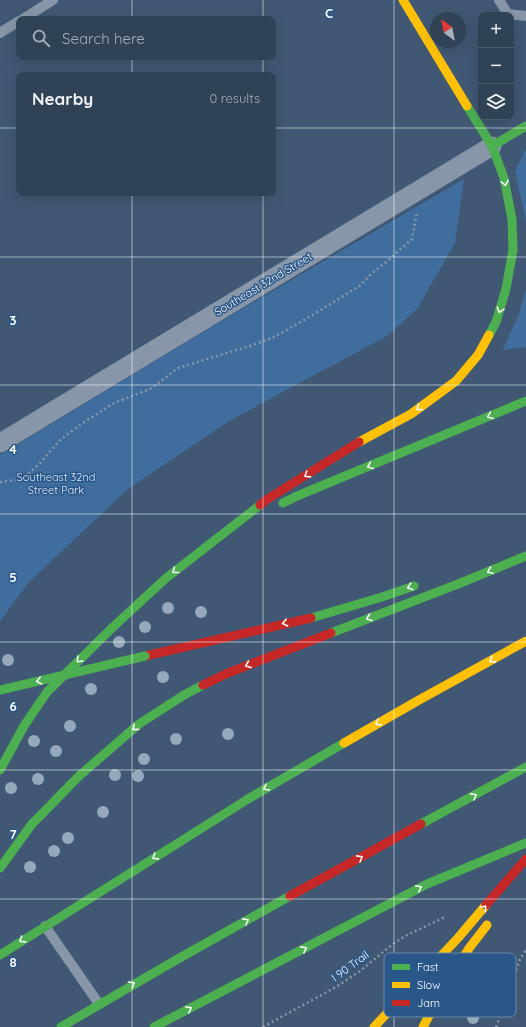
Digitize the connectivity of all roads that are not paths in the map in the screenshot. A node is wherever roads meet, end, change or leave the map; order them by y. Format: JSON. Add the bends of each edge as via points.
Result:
{"nodes":[{"id":1,"x":54,"y":0,"type":"edge"},
{"id":2,"x":403,"y":0,"type":"edge"},
{"id":3,"x":499,"y":0,"type":"edge"},
{"id":4,"x":27,"y":16,"type":"edge"},
{"id":5,"x":526,"y":16,"type":"edge"},
{"id":6,"x":16,"y":23,"type":"edge"},
{"id":7,"x":0,"y":33,"type":"edge"},
{"id":8,"x":526,"y":126,"type":"edge"},
{"id":9,"x":492,"y":146,"type":"junction"},
{"id":10,"x":526,"y":401,"type":"edge"},
{"id":11,"x":0,"y":443,"type":"edge"},
{"id":12,"x":276,"y":507,"type":"dead end"},
{"id":13,"x":263,"y":514,"type":"dead end"},
{"id":14,"x":206,"y":547,"type":"junction"},
{"id":15,"x":526,"y":556,"type":"edge"},
{"id":16,"x":419,"y":584,"type":"dead end"},
{"id":17,"x":526,"y":641,"type":"edge"},
{"id":18,"x":0,"y":690,"type":"edge"},
{"id":19,"x":526,"y":767,"type":"edge"},
{"id":20,"x":0,"y":770,"type":"edge"},
{"id":21,"x":526,"y":843,"type":"edge"},
{"id":22,"x":526,"y":860,"type":"edge"},
{"id":23,"x":0,"y":868,"type":"edge"},
{"id":24,"x":493,"y":918,"type":"dead end"},
{"id":25,"x":45,"y":926,"type":"junction"},
{"id":26,"x":444,"y":953,"type":"edge"},
{"id":27,"x":466,"y":953,"type":"edge"},
{"id":28,"x":0,"y":955,"type":"edge"},
{"id":29,"x":99,"y":1004,"type":"junction"},
{"id":30,"x":384,"y":1016,"type":"edge"},
{"id":31,"x":428,"y":1017,"type":"edge"},
{"id":32,"x":61,"y":1027,"type":"edge"},
{"id":33,"x":154,"y":1027,"type":"edge"},
{"id":34,"x":374,"y":1027,"type":"edge"},
{"id":35,"x":423,"y":1027,"type":"edge"}],
"edges":[{"from":1,"to":4,"type":"lane"},
{"from":2,"to":9,"type":"main road"},
{"from":3,"to":5,"type":"lane","via":[[508,14]]},
{"from":6,"to":7,"type":"lane"},
{"from":8,"to":9,"type":"main road","name":"Southeast 32nd Street"},
{"from":9,"to":11,"type":"street","name":"Southeast 32nd Street"},
{"from":9,"to":14,"type":"main road","one_way":true,"via":[[504,178],[512,219],[513,250],[496,322],[478,355],[456,381],[411,414],[266,500]]},
{"from":10,"to":12,"type":"main road","one_way":true},
{"from":13,"to":14,"type":"main road"},
{"from":14,"to":20,"type":"main road","one_way":true,"via":[[159,584],[47,692],[24,726]]},
{"from":15,"to":23,"type":"main road","one_way":true,"via":[[228,673],[184,695],[139,724],[79,776],[32,824]]},
{"from":16,"to":18,"type":"main road","one_way":true,"bridge":true,"via":[[311,618]]},
{"from":17,"to":25,"type":"main road","one_way":true,"via":[[248,799]]},
{"from":29,"to":19,"type":"main road","one_way":true,"via":[[224,932]]},
{"from":33,"to":21,"type":"main road","one_way":true,"via":[[427,884]]},
{"from":26,"to":22,"type":"main road","one_way":true},
{"from":24,"to":27,"type":"main road"},
{"from":25,"to":28,"type":"main road","one_way":true},
{"from":25,"to":29,"type":"lane"},
{"from":29,"to":32,"type":"main road"},
{"from":34,"to":30,"type":"main road","one_way":true},
{"from":31,"to":35,"type":"main road"}]}
